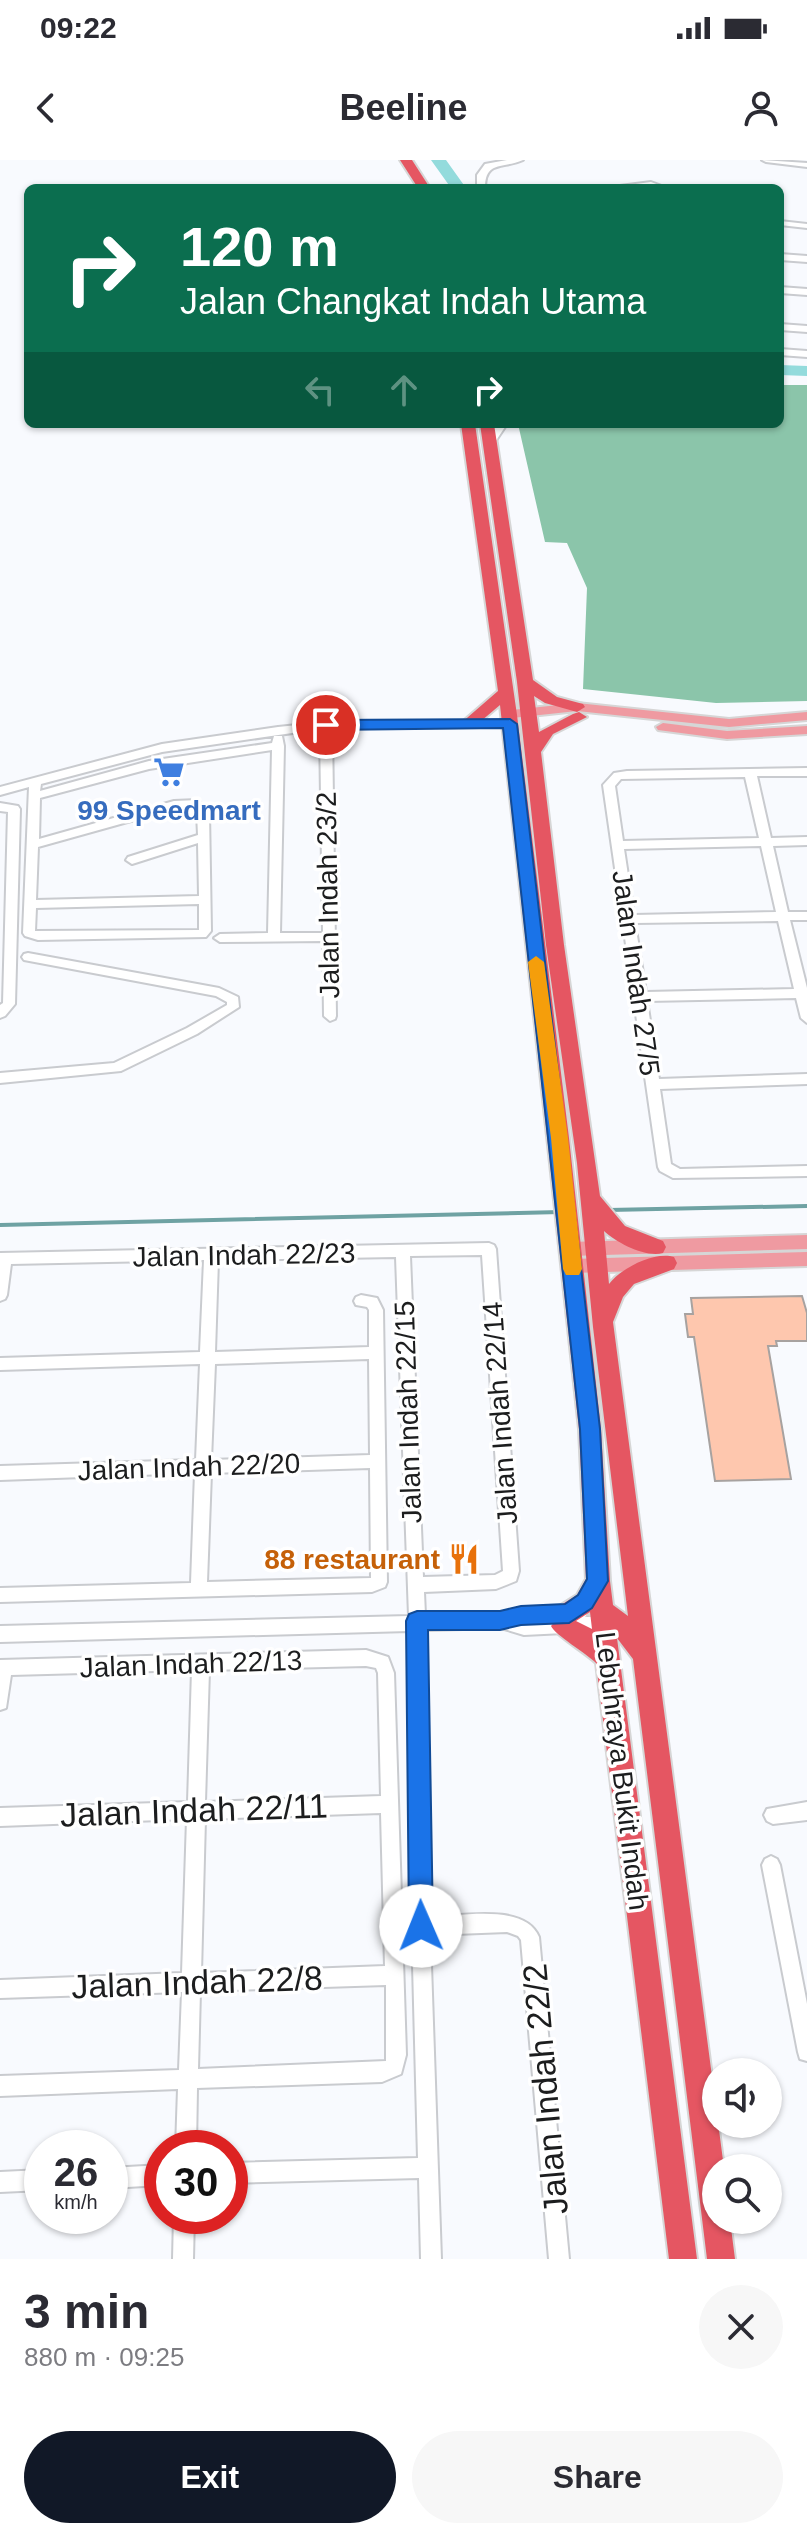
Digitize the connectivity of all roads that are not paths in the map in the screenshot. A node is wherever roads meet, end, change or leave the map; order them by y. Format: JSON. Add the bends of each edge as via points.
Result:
{"nodes":[{"id":1,"x":391,"y":160,"type":"edge"},
{"id":2,"x":406,"y":160,"type":"edge"},
{"id":3,"x":519,"y":160,"type":"edge"},
{"id":4,"x":766,"y":160,"type":"edge"},
{"id":5,"x":807,"y":165,"type":"edge"},
{"id":6,"x":406,"y":184,"type":"edge"},
{"id":7,"x":421,"y":184,"type":"edge"},
{"id":8,"x":481,"y":184,"type":"edge"},
{"id":9,"x":784,"y":224,"type":"edge"},
{"id":10,"x":807,"y":226,"type":"edge"},
{"id":11,"x":784,"y":257,"type":"edge"},
{"id":12,"x":807,"y":259,"type":"edge"},
{"id":13,"x":784,"y":290,"type":"edge"},
{"id":14,"x":807,"y":292,"type":"edge"},
{"id":15,"x":784,"y":327,"type":"edge"},
{"id":16,"x":807,"y":329,"type":"edge"},
{"id":17,"x":784,"y":352,"type":"edge"},
{"id":18,"x":807,"y":354,"type":"edge"},
{"id":19,"x":784,"y":359,"type":"edge"},
{"id":20,"x":807,"y":362,"type":"edge"},
{"id":21,"x":469,"y":428,"type":"edge"},
{"id":22,"x":488,"y":428,"type":"edge"},
{"id":23,"x":499,"y":428,"type":"edge"},
{"id":24,"x":490,"y":443,"type":"junction"},
{"id":25,"x":525,"y":682,"type":"junction"},
{"id":26,"x":506,"y":692,"type":"junction"},
{"id":27,"x":578,"y":712,"type":"junction"},
{"id":28,"x":807,"y":716,"type":"edge"},
{"id":29,"x":520,"y":718,"type":"junction"},
{"id":30,"x":468,"y":724,"type":"junction"},
{"id":31,"x":326,"y":725,"type":"junction"},
{"id":32,"x":278,"y":730,"type":"junction"},
{"id":33,"x":807,"y":730,"type":"edge"},
{"id":34,"x":278,"y":746,"type":"junction"},
{"id":35,"x":532,"y":754,"type":"junction"},
{"id":36,"x":807,"y":772,"type":"edge"},
{"id":37,"x":750,"y":773,"type":"junction"},
{"id":38,"x":35,"y":782,"type":"junction"},
{"id":39,"x":0,"y":791,"type":"edge"},
{"id":40,"x":34,"y":796,"type":"junction"},
{"id":41,"x":0,"y":807,"type":"edge"},
{"id":42,"x":203,"y":837,"type":"junction"},
{"id":43,"x":766,"y":841,"type":"junction"},
{"id":44,"x":807,"y":841,"type":"edge"},
{"id":45,"x":33,"y":845,"type":"junction"},
{"id":46,"x":618,"y":845,"type":"junction"},
{"id":47,"x":132,"y":860,"type":"dead end"},
{"id":48,"x":6,"y":899,"type":"edge"},
{"id":49,"x":205,"y":900,"type":"junction"},
{"id":50,"x":31,"y":904,"type":"junction"},
{"id":51,"x":783,"y":916,"type":"junction"},
{"id":52,"x":807,"y":916,"type":"edge"},
{"id":53,"x":628,"y":919,"type":"junction"},
{"id":54,"x":6,"y":935,"type":"edge"},
{"id":55,"x":326,"y":937,"type":"junction"},
{"id":56,"x":220,"y":938,"type":"dead end"},
{"id":57,"x":274,"y":938,"type":"junction"},
{"id":58,"x":28,"y":957,"type":"dead end"},
{"id":59,"x":5,"y":970,"type":"edge"},
{"id":60,"x":804,"y":993,"type":"edge"},
{"id":61,"x":640,"y":997,"type":"junction"},
{"id":62,"x":0,"y":1013,"type":"edge"},
{"id":63,"x":330,"y":1016,"type":"dead end"},
{"id":64,"x":807,"y":1018,"type":"edge"},
{"id":65,"x":0,"y":1078,"type":"edge"},
{"id":66,"x":807,"y":1079,"type":"edge"},
{"id":67,"x":652,"y":1084,"type":"junction"},
{"id":68,"x":807,"y":1171,"type":"edge"},
{"id":69,"x":601,"y":1227,"type":"junction"},
{"id":70,"x":807,"y":1242,"type":"edge"},
{"id":71,"x":489,"y":1249,"type":"joint"},
{"id":72,"x":403,"y":1251,"type":"junction"},
{"id":73,"x":662,"y":1255,"type":"junction"},
{"id":74,"x":596,"y":1256,"type":"junction"},
{"id":75,"x":211,"y":1257,"type":"junction"},
{"id":76,"x":571,"y":1258,"type":"junction"},
{"id":77,"x":2,"y":1259,"type":"edge"},
{"id":78,"x":807,"y":1259,"type":"edge"},
{"id":79,"x":0,"y":1295,"type":"edge"},
{"id":80,"x":361,"y":1301,"type":"dead end"},
{"id":81,"x":603,"y":1327,"type":"junction"},
{"id":82,"x":375,"y":1353,"type":"junction"},
{"id":83,"x":208,"y":1358,"type":"junction"},
{"id":84,"x":0,"y":1364,"type":"edge"},
{"id":85,"x":379,"y":1461,"type":"junction"},
{"id":86,"x":204,"y":1467,"type":"junction"},
{"id":87,"x":0,"y":1473,"type":"edge"},
{"id":88,"x":598,"y":1581,"type":"junction"},
{"id":89,"x":415,"y":1585,"type":"junction"},
{"id":90,"x":637,"y":1586,"type":"junction"},
{"id":91,"x":199,"y":1589,"type":"junction"},
{"id":92,"x":0,"y":1595,"type":"edge"},
{"id":93,"x":606,"y":1618,"type":"junction"},
{"id":94,"x":566,"y":1619,"type":"junction"},
{"id":95,"x":417,"y":1621,"type":"junction"},
{"id":96,"x":0,"y":1634,"type":"edge"},
{"id":97,"x":608,"y":1658,"type":"junction"},
{"id":98,"x":646,"y":1658,"type":"junction"},
{"id":99,"x":201,"y":1665,"type":"junction"},
{"id":100,"x":2,"y":1668,"type":"edge"},
{"id":101,"x":0,"y":1702,"type":"edge"},
{"id":102,"x":388,"y":1804,"type":"junction"},
{"id":103,"x":196,"y":1810,"type":"junction"},
{"id":104,"x":807,"y":1811,"type":"edge"},
{"id":105,"x":773,"y":1815,"type":"dead end"},
{"id":106,"x":0,"y":1817,"type":"edge"},
{"id":107,"x":771,"y":1865,"type":"dead end"},
{"id":108,"x":421,"y":1926,"type":"junction"},
{"id":109,"x":394,"y":1975,"type":"junction"},
{"id":110,"x":190,"y":1982,"type":"junction"},
{"id":111,"x":0,"y":1989,"type":"edge"},
{"id":112,"x":806,"y":2044,"type":"edge"},
{"id":113,"x":187,"y":2078,"type":"junction"},
{"id":114,"x":0,"y":2086,"type":"edge"},
{"id":115,"x":186,"y":2130,"type":"edge"},
{"id":116,"x":708,"y":2154,"type":"edge"},
{"id":117,"x":428,"y":2168,"type":"junction"},
{"id":118,"x":248,"y":2173,"type":"edge"},
{"id":119,"x":24,"y":2181,"type":"edge"},
{"id":120,"x":0,"y":2182,"type":"edge"},
{"id":121,"x":184,"y":2234,"type":"edge"},
{"id":122,"x":718,"y":2234,"type":"edge"},
{"id":123,"x":183,"y":2259,"type":"edge"},
{"id":124,"x":431,"y":2259,"type":"edge"},
{"id":125,"x":559,"y":2259,"type":"edge"},
{"id":126,"x":683,"y":2259,"type":"edge"},
{"id":127,"x":721,"y":2259,"type":"edge"}],
"edges":[{"from":1,"to":6,"type":"highway"},
{"from":2,"to":7,"type":"highway"},
{"from":3,"to":8,"type":"street","via":[[493,164],[481,175]]},
{"from":4,"to":5,"type":"street"},
{"from":9,"to":10,"type":"street"},
{"from":11,"to":12,"type":"street"},
{"from":13,"to":14,"type":"street"},
{"from":15,"to":16,"type":"street"},
{"from":17,"to":18,"type":"street"},
{"from":19,"to":20,"type":"street"},
{"from":21,"to":26,"type":"highway","name":"Lebuhraya Bukit Indah"},
{"from":22,"to":24,"type":"highway","name":"Lebuhraya Bukit Indah"},
{"from":23,"to":24,"type":"street"},
{"from":24,"to":25,"type":"highway","name":"Lebuhraya Bukit Indah"},
{"from":25,"to":27,"type":"highway"},
{"from":25,"to":29,"type":"highway","name":"Lebuhraya Bukit Indah"},
{"from":26,"to":29,"type":"highway","name":"Lebuhraya Bukit Indah"},
{"from":26,"to":30,"type":"highway"},
{"from":27,"to":28,"type":"main road","via":[[729,723]]},
{"from":27,"to":29,"type":"main road"},
{"from":27,"to":33,"type":"main road","via":[[727,735]]},
{"from":27,"to":35,"type":"highway","via":[[547,731]]},
{"from":29,"to":30,"type":"street"},
{"from":29,"to":35,"type":"highway","name":"Lebuhraya Bukit Indah"},
{"from":29,"to":76,"type":"highway","name":"Lebuhraya Bukit Indah","via":[[534,946]]},
{"from":30,"to":31,"type":"street"},
{"from":31,"to":32,"type":"street"},
{"from":31,"to":55,"type":"street","name":"Jalan Indah 23/2"},
{"from":32,"to":34,"type":"street"},
{"from":32,"to":38,"type":"street","via":[[162,748]]},
{"from":34,"to":40,"type":"street","via":[[149,765]]},
{"from":34,"to":57,"type":"street"},
{"from":35,"to":69,"type":"highway","name":"Lebuhraya Bukit Indah","via":[[590,1197]]},
{"from":36,"to":37,"type":"street"},
{"from":37,"to":43,"type":"street"},
{"from":37,"to":46,"type":"street","name":"Jalan Indah 27/5","via":[[627,775],[612,780]]},
{"from":38,"to":39,"type":"street"},
{"from":38,"to":40,"type":"street"},
{"from":40,"to":45,"type":"street"},
{"from":41,"to":48,"type":"street","via":[[14,809]]},
{"from":42,"to":45,"type":"street","via":[[201,807],[186,803]]},
{"from":42,"to":47,"type":"street"},
{"from":42,"to":49,"type":"street"},
{"from":43,"to":44,"type":"street"},
{"from":43,"to":46,"type":"street"},
{"from":43,"to":51,"type":"street"},
{"from":45,"to":50,"type":"street"},
{"from":46,"to":53,"type":"street","name":"Jalan Indah 27/5"},
{"from":48,"to":54,"type":"street"},
{"from":49,"to":50,"type":"street"},
{"from":49,"to":50,"type":"street","via":[[202,934],[38,936],[29,933]]},
{"from":51,"to":52,"type":"street"},
{"from":51,"to":53,"type":"street"},
{"from":51,"to":60,"type":"street"},
{"from":53,"to":61,"type":"street","name":"Jalan Indah 27/5"},
{"from":54,"to":59,"type":"street"},
{"from":55,"to":57,"type":"street"},
{"from":55,"to":63,"type":"street","name":"Jalan Indah 23/2"},
{"from":56,"to":57,"type":"street"},
{"from":58,"to":65,"type":"street","via":[[219,992],[233,1000],[233,1007],[116,1068]]},
{"from":59,"to":62,"type":"street","via":[[9,1004]]},
{"from":60,"to":61,"type":"street"},
{"from":60,"to":64,"type":"street"},
{"from":61,"to":67,"type":"street","name":"Jalan Indah 27/5"},
{"from":66,"to":67,"type":"street"},
{"from":67,"to":68,"type":"street","name":"Jalan Indah 27/5","via":[[665,1167],[678,1174]]},
{"from":69,"to":73,"type":"highway"},
{"from":69,"to":74,"type":"highway","name":"Lebuhraya Bukit Indah"},
{"from":70,"to":73,"type":"main road"},
{"from":71,"to":72,"type":"street","name":"Jalan Indah 22/23"},
{"from":71,"to":89,"type":"street","name":"Jalan Indah 22/14","via":[[510,1576],[496,1582]]},
{"from":72,"to":75,"type":"street","name":"Jalan Indah 22/23"},
{"from":72,"to":89,"type":"street","name":"Jalan Indah 22/15"},
{"from":73,"to":74,"type":"main road"},
{"from":73,"to":78,"type":"main road"},
{"from":73,"to":81,"type":"highway","via":[[619,1284]]},
{"from":74,"to":76,"type":"main road"},
{"from":74,"to":81,"type":"highway","name":"Lebuhraya Bukit Indah"},
{"from":75,"to":77,"type":"street","name":"Jalan Indah 22/23"},
{"from":75,"to":83,"type":"street"},
{"from":76,"to":88,"type":"highway","name":"Lebuhraya Bukit Indah","via":[[590,1429]]},
{"from":77,"to":79,"type":"street"},
{"from":80,"to":82,"type":"street","via":[[372,1302],[376,1310]]},
{"from":81,"to":90,"type":"highway","name":"Lebuhraya Bukit Indah"},
{"from":82,"to":83,"type":"street"},
{"from":82,"to":85,"type":"street"},
{"from":83,"to":84,"type":"street"},
{"from":83,"to":86,"type":"street"},
{"from":85,"to":86,"type":"street","name":"Jalan Indah 22/20"},
{"from":85,"to":91,"type":"street","via":[[379,1582]]},
{"from":86,"to":87,"type":"street","name":"Jalan Indah 22/20"},
{"from":86,"to":91,"type":"street"},
{"from":88,"to":93,"type":"highway","name":"Lebuhraya Bukit Indah"},
{"from":88,"to":94,"type":"highway"},
{"from":89,"to":95,"type":"street","name":"Jalan Indah 22/15"},
{"from":90,"to":93,"type":"highway","via":[[624,1608]]},
{"from":90,"to":98,"type":"highway","name":"Lebuhraya Bukit Indah"},
{"from":91,"to":92,"type":"street"},
{"from":93,"to":94,"type":"street"},
{"from":93,"to":97,"type":"highway","name":"Lebuhraya Bukit Indah"},
{"from":93,"to":98,"type":"highway"},
{"from":94,"to":95,"type":"street","via":[[524,1627],[500,1621]]},
{"from":94,"to":97,"type":"highway"},
{"from":95,"to":96,"type":"street"},
{"from":95,"to":108,"type":"street","name":"Jalan Indah 22/15"},
{"from":97,"to":126,"type":"highway","name":"Lebuhraya Bukit Indah"},
{"from":98,"to":116,"type":"highway","name":"Lebuhraya Bukit Indah"},
{"from":99,"to":100,"type":"street","name":"Jalan Indah 22/13"},
{"from":99,"to":102,"type":"street","name":"Jalan Indah 22/13","via":[[366,1658],[382,1662]]},
{"from":99,"to":103,"type":"street"},
{"from":100,"to":101,"type":"street"},
{"from":102,"to":103,"type":"street","name":"Jalan Indah 22/11"},
{"from":102,"to":109,"type":"street"},
{"from":103,"to":106,"type":"street","name":"Jalan Indah 22/11"},
{"from":103,"to":110,"type":"street"},
{"from":104,"to":105,"type":"street"},
{"from":107,"to":112,"type":"street"},
{"from":108,"to":117,"type":"street","name":"Jalan Indah 22/15"},
{"from":108,"to":125,"type":"street","name":"Jalan Indah 22/2","via":[[507,1923],[530,1937]]},
{"from":109,"to":110,"type":"street","name":"Jalan Indah 22/8"},
{"from":109,"to":113,"type":"street","via":[[397,2055],[390,2070]]},
{"from":110,"to":111,"type":"street","name":"Jalan Indah 22/8"},
{"from":110,"to":113,"type":"street"},
{"from":113,"to":114,"type":"street"},
{"from":113,"to":115,"type":"street"},
{"from":117,"to":118,"type":"street"},
{"from":117,"to":124,"type":"street","name":"Jalan Indah 22/15"},
{"from":119,"to":120,"type":"street"},
{"from":121,"to":123,"type":"street"},
{"from":122,"to":127,"type":"highway","name":"Lebuhraya Bukit Indah"}]}
